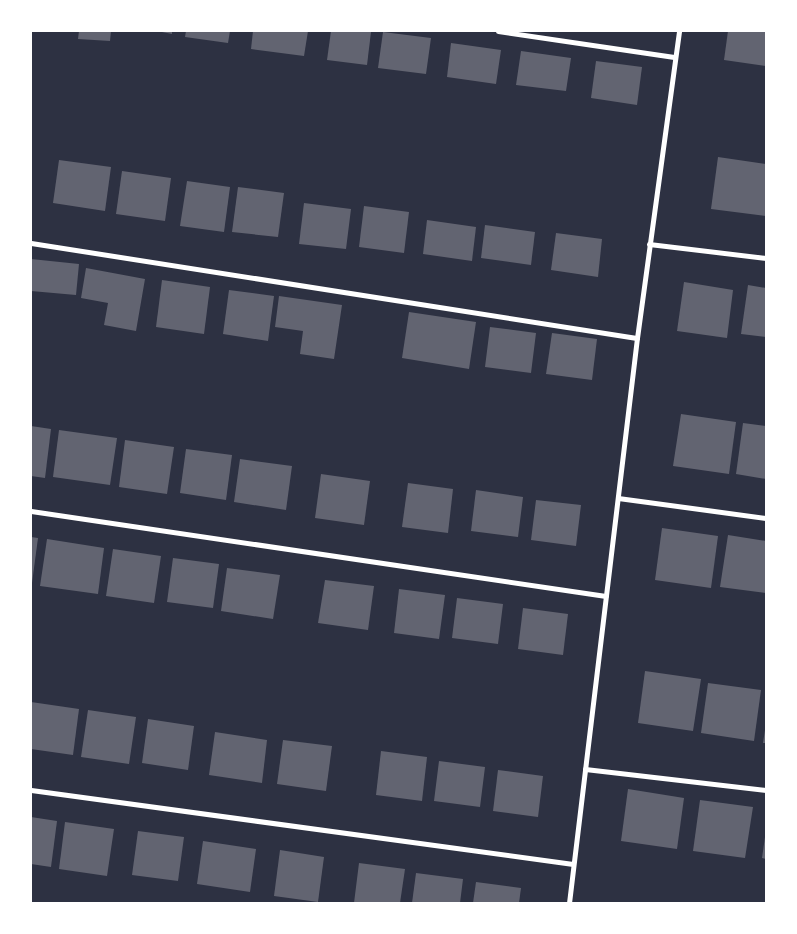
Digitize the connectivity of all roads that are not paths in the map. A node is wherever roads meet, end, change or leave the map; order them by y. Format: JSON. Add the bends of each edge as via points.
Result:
{"nodes":[{"id":1,"x":498,"y":31,"type":"edge"},
{"id":2,"x":679,"y":31,"type":"edge"},
{"id":3,"x":674,"y":57,"type":"junction"},
{"id":4,"x":31,"y":243,"type":"edge"},
{"id":5,"x":649,"y":244,"type":"junction"},
{"id":6,"x":766,"y":258,"type":"edge"},
{"id":7,"x":637,"y":338,"type":"junction"},
{"id":8,"x":618,"y":498,"type":"junction"},
{"id":9,"x":31,"y":511,"type":"edge"},
{"id":10,"x":766,"y":518,"type":"edge"},
{"id":11,"x":606,"y":596,"type":"junction"},
{"id":12,"x":585,"y":769,"type":"junction"},
{"id":13,"x":31,"y":790,"type":"edge"},
{"id":14,"x":766,"y":790,"type":"edge"},
{"id":15,"x":573,"y":864,"type":"junction"},
{"id":16,"x":569,"y":903,"type":"edge"}],
"edges":[{"from":1,"to":3,"type":"street"},
{"from":2,"to":3,"type":"street"},
{"from":3,"to":5,"type":"street"},
{"from":4,"to":7,"type":"street"},
{"from":5,"to":6,"type":"street"},
{"from":5,"to":7,"type":"street"},
{"from":7,"to":8,"type":"street"},
{"from":8,"to":10,"type":"street"},
{"from":8,"to":11,"type":"street"},
{"from":9,"to":11,"type":"street"},
{"from":11,"to":12,"type":"street"},
{"from":12,"to":14,"type":"street"},
{"from":12,"to":15,"type":"street"},
{"from":13,"to":15,"type":"street"},
{"from":15,"to":16,"type":"street"}]}
